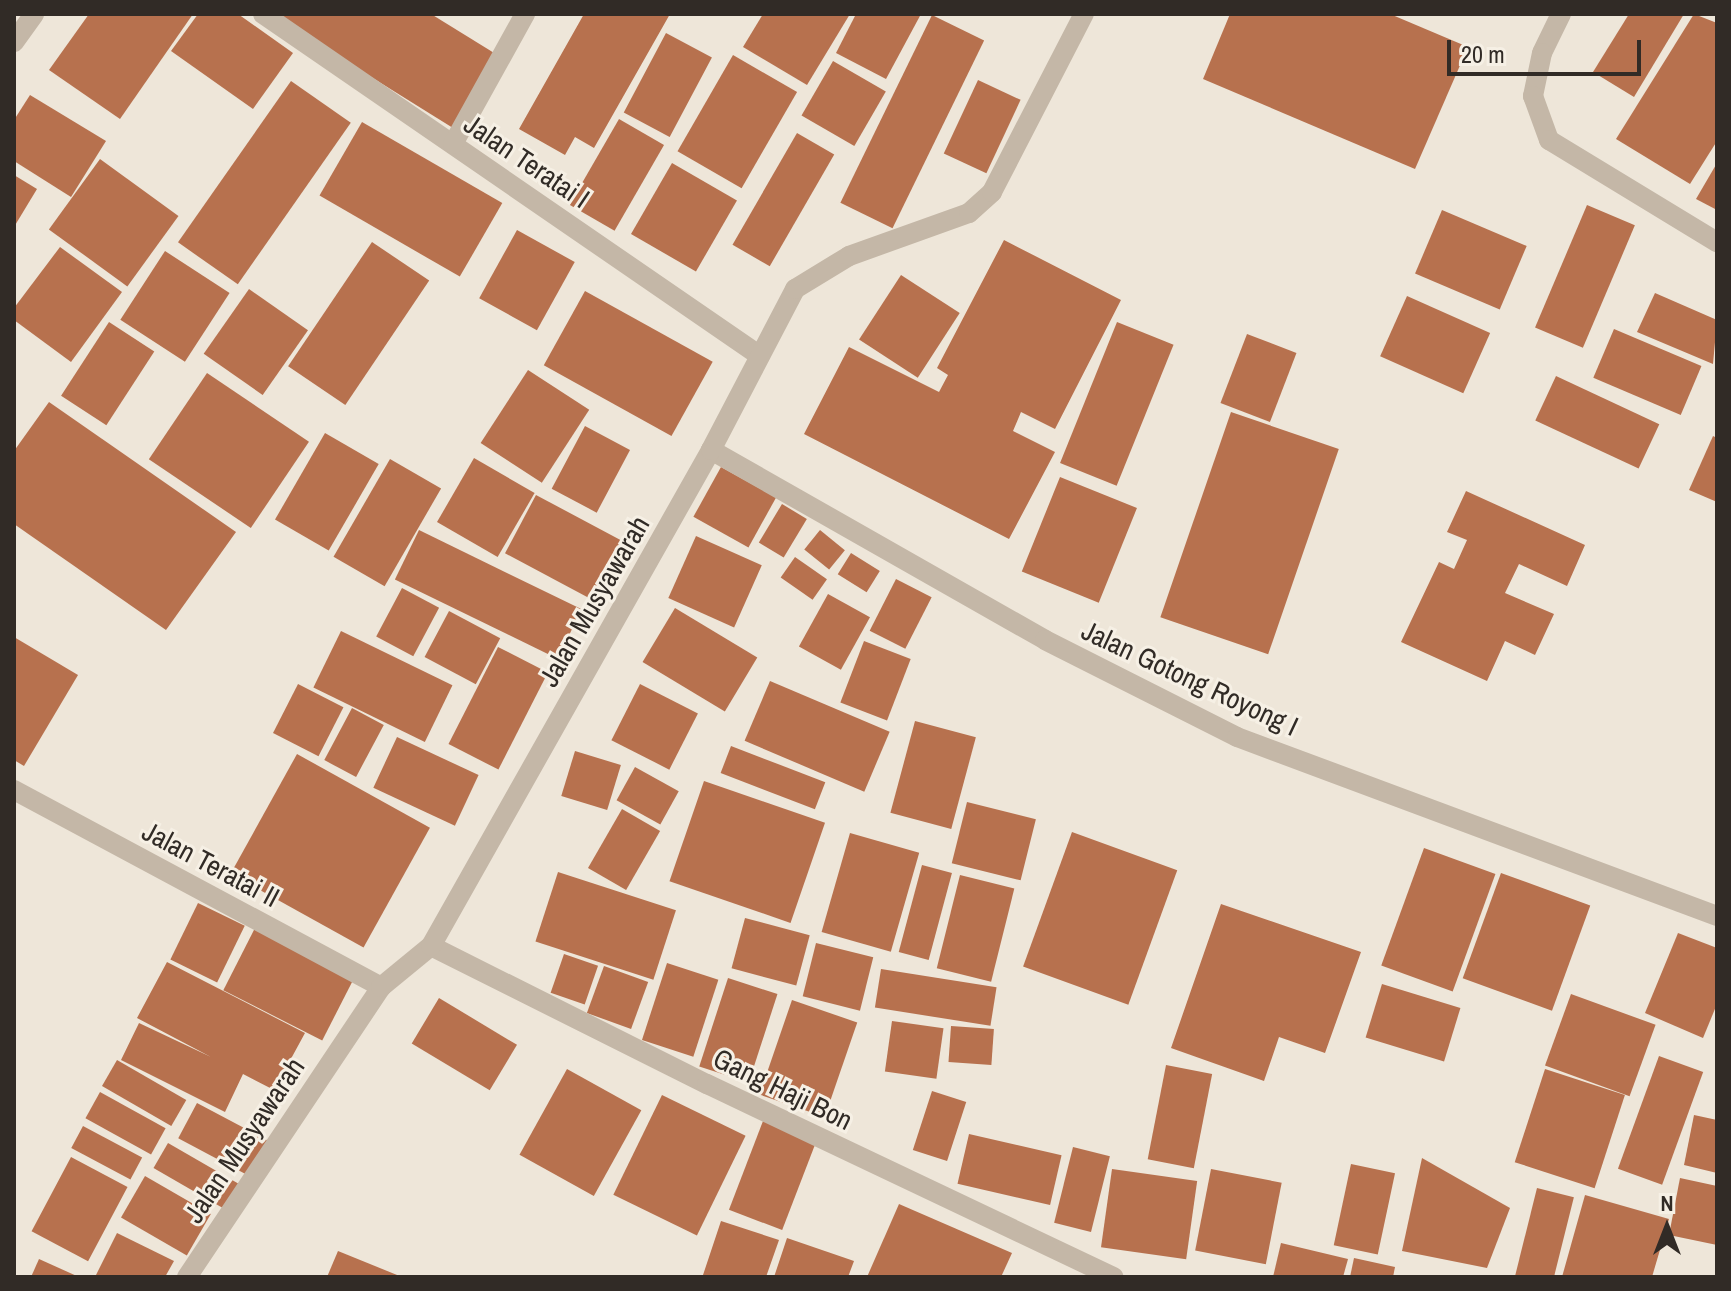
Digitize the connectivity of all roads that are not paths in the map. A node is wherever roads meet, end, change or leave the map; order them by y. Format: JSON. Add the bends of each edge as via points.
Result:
{"nodes":[{"id":1,"x":34,"y":14,"type":"edge"},
{"id":2,"x":263,"y":14,"type":"edge"},
{"id":3,"x":525,"y":14,"type":"edge"},
{"id":4,"x":1084,"y":14,"type":"edge"},
{"id":5,"x":1561,"y":14,"type":"edge"},
{"id":6,"x":14,"y":42,"type":"edge"},
{"id":7,"x":453,"y":144,"type":"junction"},
{"id":8,"x":1717,"y":242,"type":"edge"},
{"id":9,"x":760,"y":356,"type":"junction"},
{"id":10,"x":711,"y":450,"type":"junction"},
{"id":11,"x":14,"y":790,"type":"edge"},
{"id":12,"x":1717,"y":916,"type":"edge"},
{"id":13,"x":431,"y":946,"type":"junction"},
{"id":14,"x":381,"y":987,"type":"junction"},
{"id":15,"x":187,"y":1277,"type":"edge"},
{"id":16,"x":1114,"y":1277,"type":"edge"}],
"edges":[{"from":1,"to":6,"type":"street"},
{"from":2,"to":7,"type":"street","name":"Jalan Teratai I"},
{"from":3,"to":7,"type":"street"},
{"from":4,"to":9,"type":"street","name":"Jalan Musyawarah","via":[[992,192],[969,213],[820,270],[795,289]]},
{"from":5,"to":8,"type":"street","via":[[1542,53],[1533,96],[1549,140]]},
{"from":7,"to":9,"type":"street","name":"Jalan Teratai I"},
{"from":9,"to":10,"type":"street","name":"Jalan Musyawarah"},
{"from":10,"to":12,"type":"street","name":"Jalan Gotong Royong I","via":[[1045,640],[1237,737]]},
{"from":10,"to":13,"type":"street","name":"Jalan Musyawarah"},
{"from":11,"to":14,"type":"street","name":"Jalan Teratai II"},
{"from":13,"to":14,"type":"street","name":"Jalan Musyawarah"},
{"from":13,"to":16,"type":"street","name":"Gang Haji Bon"},
{"from":14,"to":15,"type":"street","name":"Jalan Musyawarah"}]}
